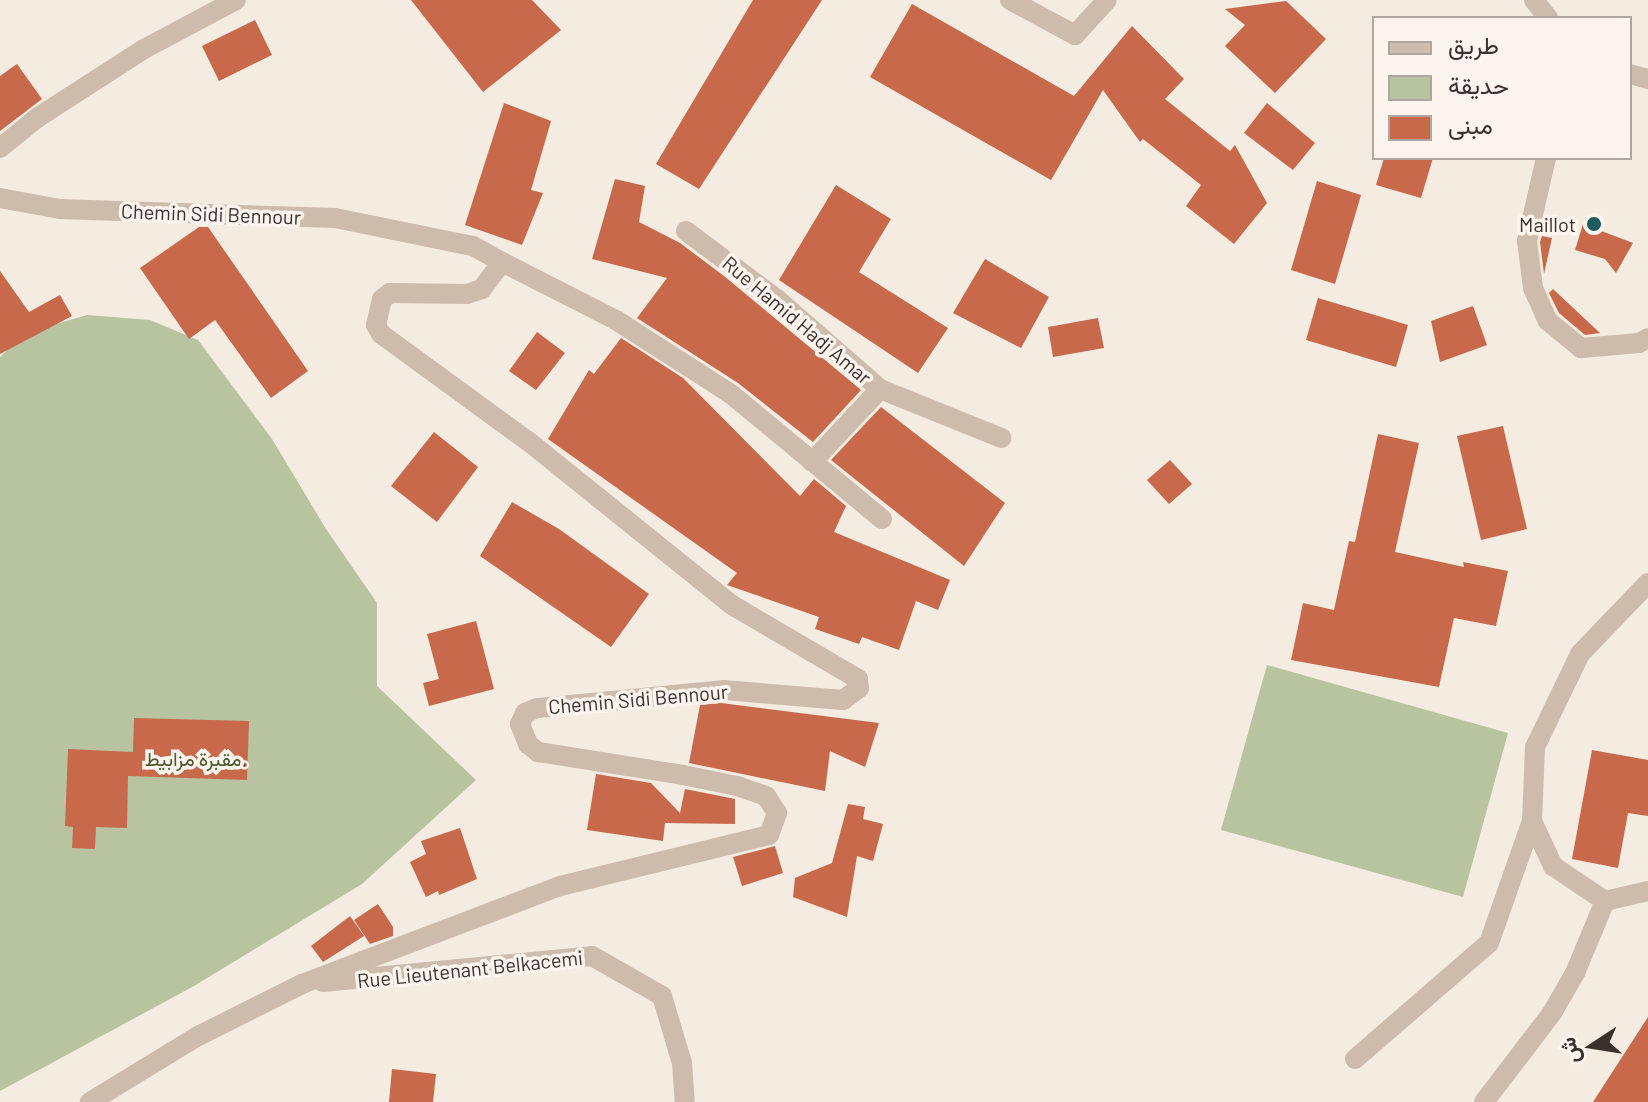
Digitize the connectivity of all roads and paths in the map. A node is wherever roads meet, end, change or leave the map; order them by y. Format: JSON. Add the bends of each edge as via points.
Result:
{"nodes":[{"id":1,"x":236,"y":0,"type":"edge"},
{"id":2,"x":1010,"y":0,"type":"edge"},
{"id":3,"x":1107,"y":0,"type":"edge"},
{"id":4,"x":1534,"y":0,"type":"edge"},
{"id":5,"x":1546,"y":16,"type":"edge"},
{"id":6,"x":0,"y":148,"type":"edge"},
{"id":7,"x":1546,"y":160,"type":"edge"},
{"id":8,"x":0,"y":198,"type":"edge"},
{"id":9,"x":686,"y":231,"type":"dead end"},
{"id":10,"x":502,"y":262,"type":"junction"},
{"id":11,"x":1648,"y":338,"type":"edge"},
{"id":12,"x":880,"y":389,"type":"junction"},
{"id":13,"x":1001,"y":438,"type":"dead end"},
{"id":14,"x":812,"y":462,"type":"junction"},
{"id":15,"x":882,"y":519,"type":"dead end"},
{"id":16,"x":1648,"y":583,"type":"edge"},
{"id":17,"x":1532,"y":821,"type":"junction"},
{"id":18,"x":1648,"y":891,"type":"edge"},
{"id":19,"x":1605,"y":901,"type":"junction"},
{"id":20,"x":302,"y":984,"type":"junction"},
{"id":21,"x":1355,"y":1059,"type":"dead end"},
{"id":22,"x":90,"y":1102,"type":"edge"},
{"id":23,"x":685,"y":1102,"type":"edge"},
{"id":24,"x":1484,"y":1102,"type":"edge"}],
"edges":[{"from":1,"to":6,"type":"street","via":[[144,49]]},
{"from":2,"to":3,"type":"street","via":[[1075,35]]},
{"from":4,"to":5,"type":"street"},
{"from":7,"to":11,"type":"street","via":[[1527,241],[1533,288],[1548,321],[1581,348]]},
{"from":8,"to":10,"type":"street","name":"Chemin Sidi Bennour","via":[[60,209],[335,218],[473,246]]},
{"from":9,"to":12,"type":"street","name":"Rue Hamid Hadj Amar","via":[[778,300]]},
{"from":10,"to":14,"type":"street","via":[[629,328],[731,394]]},
{"from":10,"to":20,"type":"street","name":"Chemin Sidi Bennour","via":[[482,289],[467,294],[390,293],[382,299],[376,325],[732,605],[858,679],[859,688],[843,700],[725,690],[525,713],[520,724],[528,744],[538,752],[683,775],[766,796],[777,813],[769,835],[560,886]]},
{"from":12,"to":13,"type":"street","name":"Rue Hamid Hadj Amar"},
{"from":12,"to":14,"type":"street"},
{"from":14,"to":15,"type":"street"},
{"from":16,"to":17,"type":"street","via":[[1580,654],[1535,747]]},
{"from":17,"to":19,"type":"street","via":[[1553,866]]},
{"from":17,"to":21,"type":"street","via":[[1489,943]]},
{"from":18,"to":19,"type":"street"},
{"from":19,"to":24,"type":"street","via":[[1552,1013]]},
{"from":20,"to":22,"type":"street","name":"Chemin Sidi Bennour","via":[[198,1036]]},
{"from":20,"to":23,"type":"street","name":"Rue Lieutenant Belkacemi","via":[[592,956],[662,996],[682,1063]]}]}
